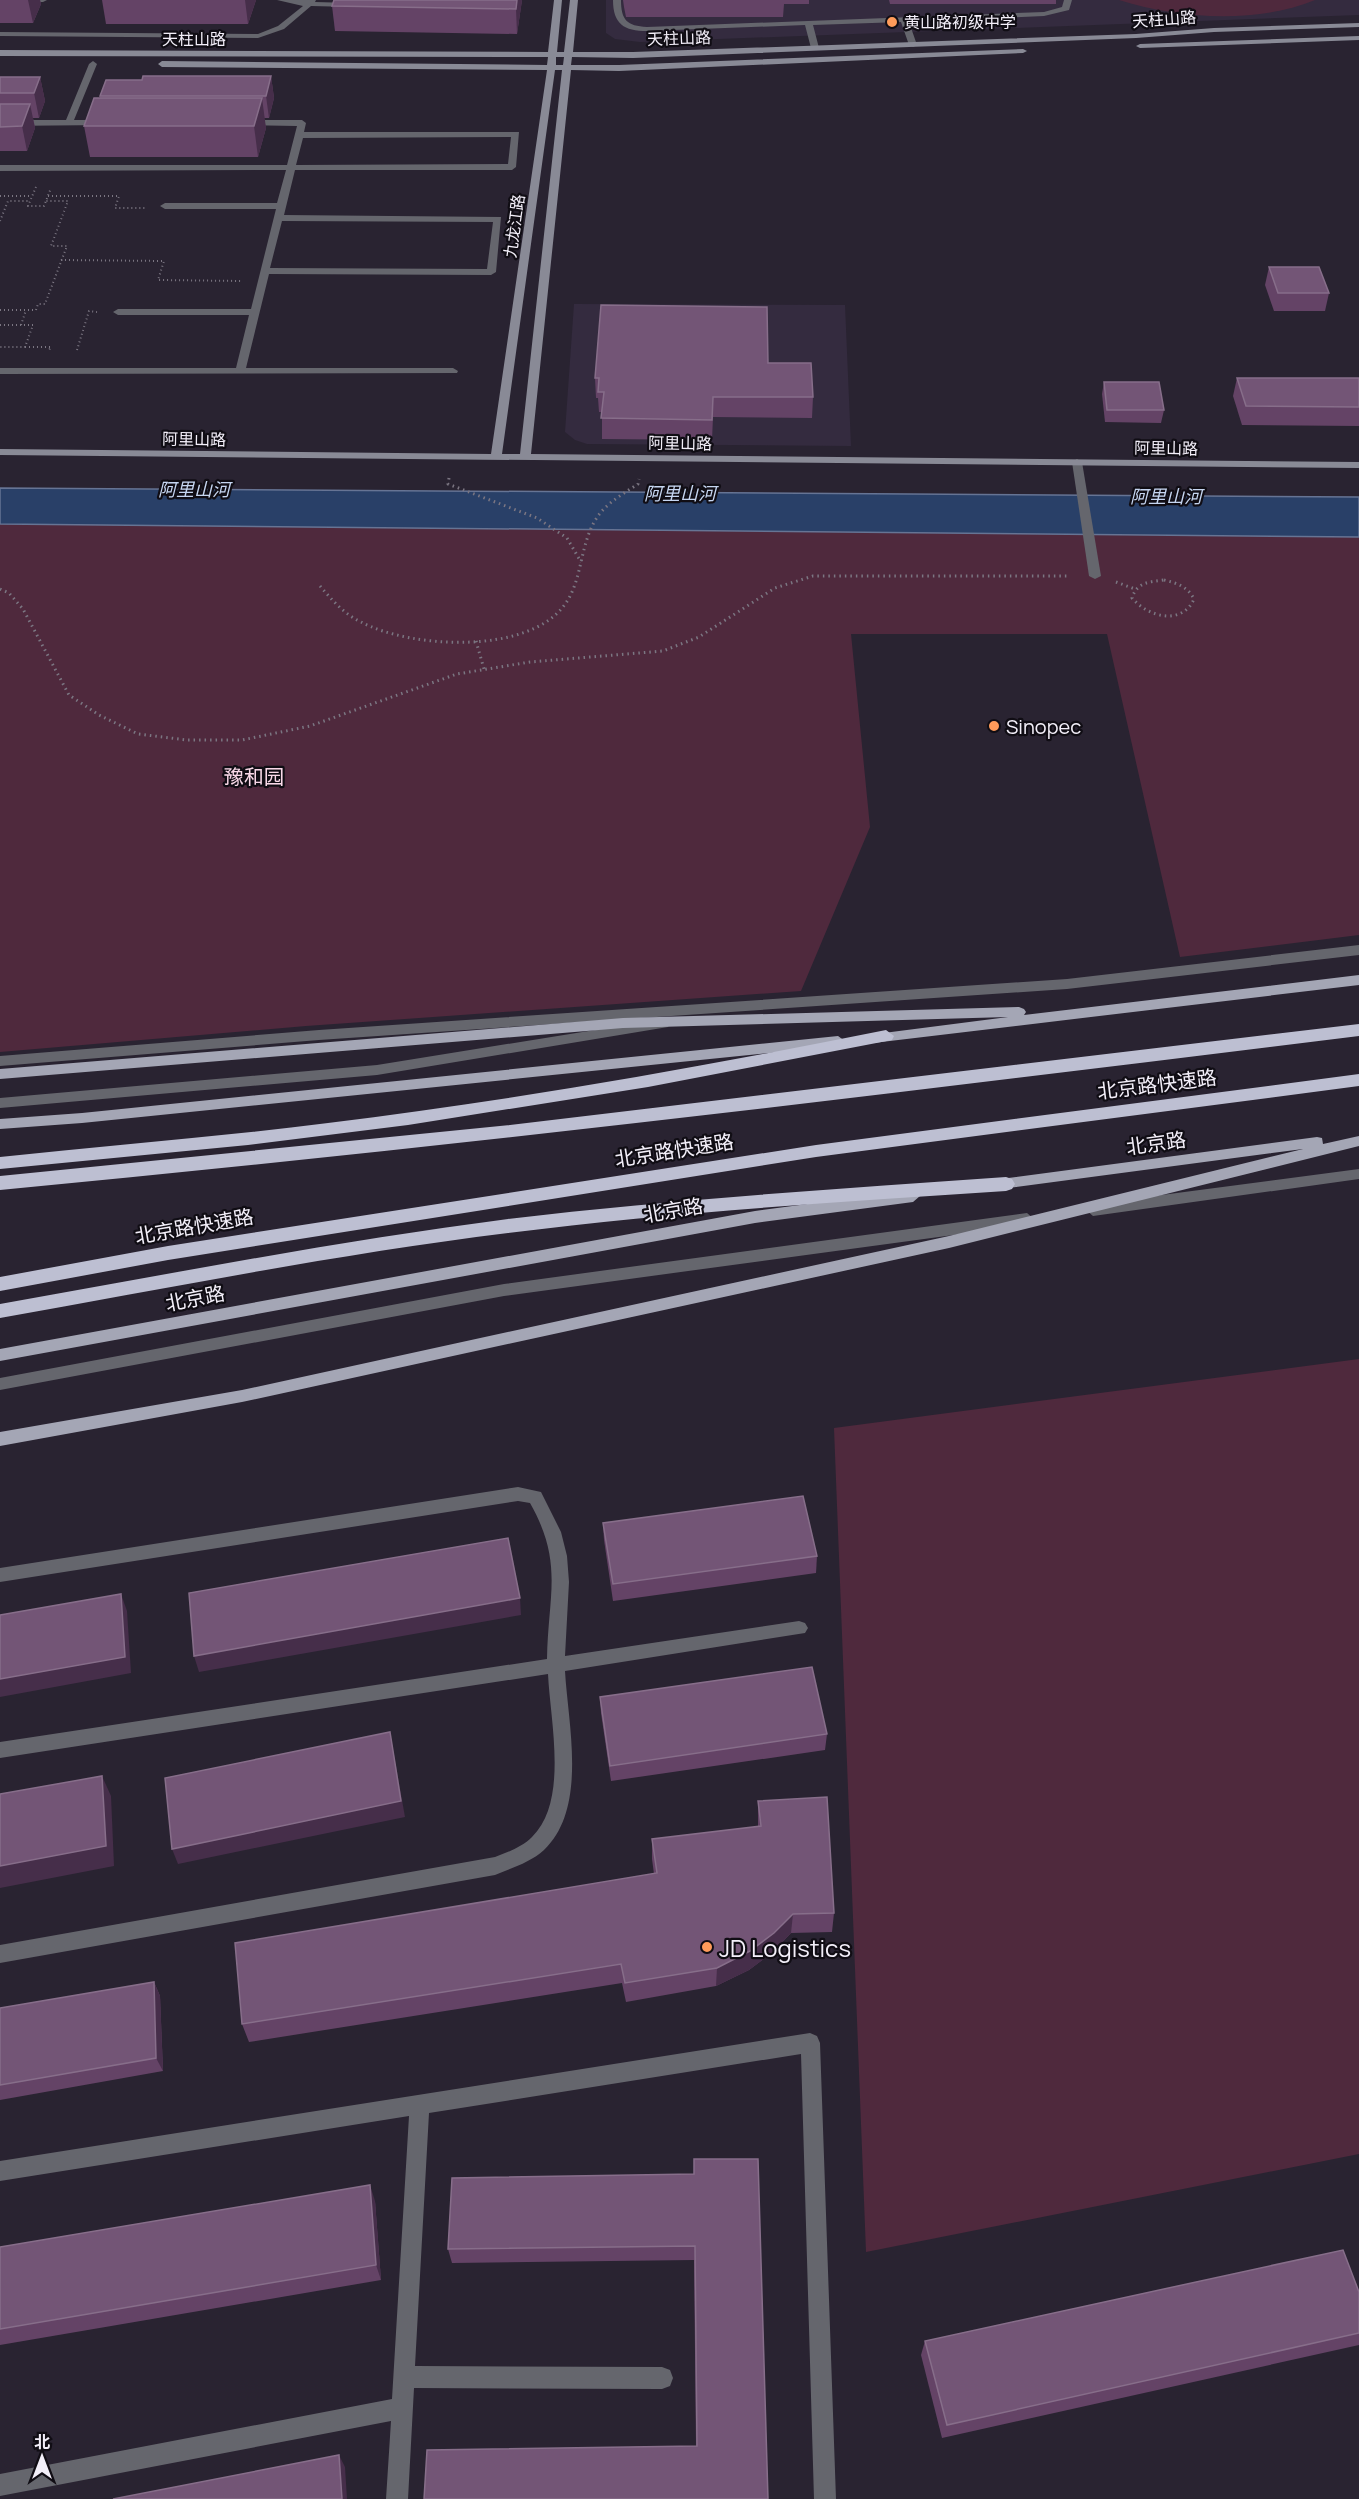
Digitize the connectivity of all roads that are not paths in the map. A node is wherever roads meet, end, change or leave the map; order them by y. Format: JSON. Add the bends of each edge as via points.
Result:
{"nodes":[{"id":1,"x":43,"y":0,"type":"edge"},
{"id":2,"x":281,"y":0,"type":"edge"},
{"id":3,"x":558,"y":0,"type":"edge"},
{"id":4,"x":574,"y":0,"type":"edge"},
{"id":5,"x":617,"y":0,"type":"edge"},
{"id":6,"x":1068,"y":0,"type":"edge"},
{"id":7,"x":0,"y":1,"type":"edge"},
{"id":8,"x":310,"y":2,"type":"edge"},
{"id":9,"x":365,"y":5,"type":"edge"},
{"id":10,"x":904,"y":19,"type":"junction"},
{"id":11,"x":808,"y":23,"type":"junction"},
{"id":12,"x":1359,"y":24,"type":"edge"},
{"id":13,"x":0,"y":34,"type":"edge"},
{"id":14,"x":1359,"y":38,"type":"edge"},
{"id":15,"x":913,"y":45,"type":"junction"},
{"id":16,"x":815,"y":48,"type":"junction"},
{"id":17,"x":1079,"y":48,"type":"dead end"},
{"id":18,"x":1032,"y":51,"type":"dead end"},
{"id":19,"x":0,"y":53,"type":"edge"},
{"id":20,"x":552,"y":56,"type":"junction"},
{"id":21,"x":569,"y":56,"type":"junction"},
{"id":22,"x":0,"y":63,"type":"edge"},
{"id":23,"x":38,"y":63,"type":"dead end"},
{"id":24,"x":82,"y":64,"type":"dead end"},
{"id":25,"x":93,"y":64,"type":"junction"},
{"id":26,"x":105,"y":64,"type":"dead end"},
{"id":27,"x":152,"y":64,"type":"dead end"},
{"id":28,"x":551,"y":68,"type":"junction"},
{"id":29,"x":569,"y":68,"type":"junction"},
{"id":30,"x":0,"y":123,"type":"edge"},
{"id":31,"x":69,"y":123,"type":"junction"},
{"id":32,"x":112,"y":123,"type":"edge"},
{"id":33,"x":230,"y":123,"type":"edge"},
{"id":34,"x":299,"y":135,"type":"junction"},
{"id":35,"x":291,"y":167,"type":"junction"},
{"id":36,"x":0,"y":168,"type":"edge"},
{"id":37,"x":165,"y":206,"type":"road end"},
{"id":38,"x":281,"y":206,"type":"junction"},
{"id":39,"x":278,"y":218,"type":"junction"},
{"id":40,"x":264,"y":276,"type":"junction"},
{"id":41,"x":118,"y":312,"type":"road end"},
{"id":42,"x":255,"y":312,"type":"junction"},
{"id":43,"x":0,"y":371,"type":"edge"},
{"id":44,"x":240,"y":371,"type":"junction"},
{"id":45,"x":453,"y":371,"type":"dead end"},
{"id":46,"x":0,"y":452,"type":"edge"},
{"id":47,"x":496,"y":457,"type":"junction"},
{"id":48,"x":525,"y":457,"type":"junction"},
{"id":49,"x":1077,"y":462,"type":"junction"},
{"id":50,"x":1359,"y":465,"type":"edge"},
{"id":51,"x":1095,"y":576,"type":"road end"},
{"id":52,"x":1359,"y":950,"type":"edge"},
{"id":53,"x":1359,"y":980,"type":"edge"},
{"id":54,"x":1121,"y":1010,"type":"junction"},
{"id":55,"x":678,"y":1022,"type":"junction"},
{"id":56,"x":1359,"y":1030,"type":"edge"},
{"id":57,"x":886,"y":1036,"type":"junction"},
{"id":58,"x":0,"y":1061,"type":"edge"},
{"id":59,"x":0,"y":1074,"type":"edge"},
{"id":60,"x":1359,"y":1080,"type":"edge"},
{"id":61,"x":0,"y":1103,"type":"edge"},
{"id":62,"x":0,"y":1124,"type":"edge"},
{"id":63,"x":1359,"y":1139,"type":"edge"},
{"id":64,"x":0,"y":1163,"type":"edge"},
{"id":65,"x":1359,"y":1174,"type":"edge"},
{"id":66,"x":0,"y":1183,"type":"edge"},
{"id":67,"x":1006,"y":1184,"type":"junction"},
{"id":68,"x":1048,"y":1216,"type":"junction"},
{"id":69,"x":0,"y":1284,"type":"edge"},
{"id":70,"x":0,"y":1311,"type":"edge"},
{"id":71,"x":0,"y":1355,"type":"edge"},
{"id":72,"x":0,"y":1384,"type":"edge"},
{"id":73,"x":0,"y":1439,"type":"edge"},
{"id":74,"x":0,"y":1575,"type":"edge"},
{"id":75,"x":799,"y":1628,"type":"dead end"},
{"id":76,"x":556,"y":1665,"type":"junction"},
{"id":77,"x":0,"y":1750,"type":"edge"},
{"id":78,"x":0,"y":1954,"type":"edge"},
{"id":79,"x":420,"y":2105,"type":"junction"},
{"id":80,"x":0,"y":2171,"type":"edge"},
{"id":81,"x":404,"y":2377,"type":"junction"},
{"id":82,"x":662,"y":2378,"type":"dead end"},
{"id":83,"x":402,"y":2408,"type":"junction"},
{"id":84,"x":0,"y":2485,"type":"edge"},
{"id":85,"x":397,"y":2499,"type":"edge"},
{"id":86,"x":825,"y":2499,"type":"edge"}],
"edges":[{"from":1,"to":7,"type":"lane"},
{"from":2,"to":8,"type":"lane"},
{"from":3,"to":20,"type":"street","name":"九龙江路"},
{"from":4,"to":21,"type":"street","name":"九龙江路"},
{"from":5,"to":11,"type":"lane","via":[[619,21],[638,29]]},
{"from":6,"to":10,"type":"lane","via":[[1066,8],[1044,14]]},
{"from":8,"to":9,"type":"lane"},
{"from":8,"to":13,"type":"lane","via":[[282,28],[258,36]]},
{"from":10,"to":11,"type":"lane"},
{"from":10,"to":15,"type":"lane"},
{"from":11,"to":16,"type":"lane"},
{"from":12,"to":15,"type":"street","name":"天柱山路"},
{"from":14,"to":17,"type":"street","name":"天柱山路"},
{"from":15,"to":16,"type":"street","name":"天柱山路"},
{"from":16,"to":21,"type":"street","name":"天柱山路"},
{"from":18,"to":29,"type":"street","name":"天柱山路"},
{"from":19,"to":20,"type":"street","name":"天柱山路"},
{"from":20,"to":21,"type":"street","name":"天柱山路"},
{"from":20,"to":28,"type":"street","name":"九龙江路"},
{"from":21,"to":29,"type":"street","name":"九龙江路"},
{"from":22,"to":23,"type":"street"},
{"from":24,"to":25,"type":"street"},
{"from":25,"to":26,"type":"street"},
{"from":25,"to":31,"type":"lane"},
{"from":27,"to":28,"type":"street","name":"天柱山路"},
{"from":28,"to":29,"type":"street","name":"天柱山路"},
{"from":28,"to":47,"type":"street","name":"九龙江路"},
{"from":29,"to":48,"type":"street","name":"九龙江路"},
{"from":30,"to":31,"type":"lane"},
{"from":31,"to":32,"type":"lane"},
{"from":33,"to":34,"type":"lane","via":[[302,123]]},
{"from":34,"to":35,"type":"lane"},
{"from":34,"to":35,"type":"lane","via":[[516,134],[512,167]]},
{"from":35,"to":36,"type":"lane"},
{"from":35,"to":38,"type":"lane"},
{"from":37,"to":38,"type":"lane"},
{"from":38,"to":39,"type":"lane"},
{"from":39,"to":40,"type":"lane"},
{"from":39,"to":40,"type":"lane","via":[[498,219],[490,272]]},
{"from":40,"to":42,"type":"lane"},
{"from":41,"to":42,"type":"lane"},
{"from":42,"to":44,"type":"lane"},
{"from":43,"to":44,"type":"lane"},
{"from":44,"to":45,"type":"lane"},
{"from":46,"to":47,"type":"street","name":"阿里山路"},
{"from":47,"to":48,"type":"street","name":"阿里山路"},
{"from":48,"to":49,"type":"street","name":"阿里山路"},
{"from":49,"to":50,"type":"street","name":"阿里山路"},
{"from":49,"to":51,"type":"lane"},
{"from":52,"to":58,"type":"lane","via":[[1067,984],[318,1035]]},
{"from":53,"to":54,"type":"main road"},
{"from":54,"to":55,"type":"main road"},
{"from":54,"to":57,"type":"main road"},
{"from":55,"to":59,"type":"main road","via":[[611,1024]]},
{"from":55,"to":61,"type":"lane","via":[[377,1070]]},
{"from":56,"to":66,"type":"highway","name":"北京路快速路","via":[[818,1097]]},
{"from":57,"to":62,"type":"main road"},
{"from":57,"to":64,"type":"highway","via":[[737,1066],[410,1118],[248,1139]]},
{"from":60,"to":69,"type":"highway","name":"北京路快速路","via":[[836,1148],[168,1253]]},
{"from":63,"to":67,"type":"main road","name":"北京路"},
{"from":63,"to":68,"type":"main road"},
{"from":65,"to":68,"type":"lane"},
{"from":67,"to":70,"type":"highway","via":[[733,1204],[508,1226]]},
{"from":67,"to":71,"type":"main road","name":"北京路","via":[[755,1217]]},
{"from":68,"to":72,"type":"lane","via":[[504,1290]]},
{"from":68,"to":73,"type":"main road","via":[[949,1242],[242,1396]]},
{"from":74,"to":76,"type":"lane","via":[[518,1494],[535,1497],[550,1523],[560,1556]]},
{"from":75,"to":76,"type":"lane"},
{"from":76,"to":77,"type":"lane"},
{"from":76,"to":78,"type":"lane","via":[[564,1778],[554,1819],[529,1853],[495,1866]]},
{"from":79,"to":80,"type":"lane"},
{"from":79,"to":81,"type":"lane"},
{"from":79,"to":86,"type":"lane","via":[[810,2043]]},
{"from":81,"to":82,"type":"lane"},
{"from":81,"to":83,"type":"lane"},
{"from":83,"to":84,"type":"lane"},
{"from":83,"to":85,"type":"lane"}]}
